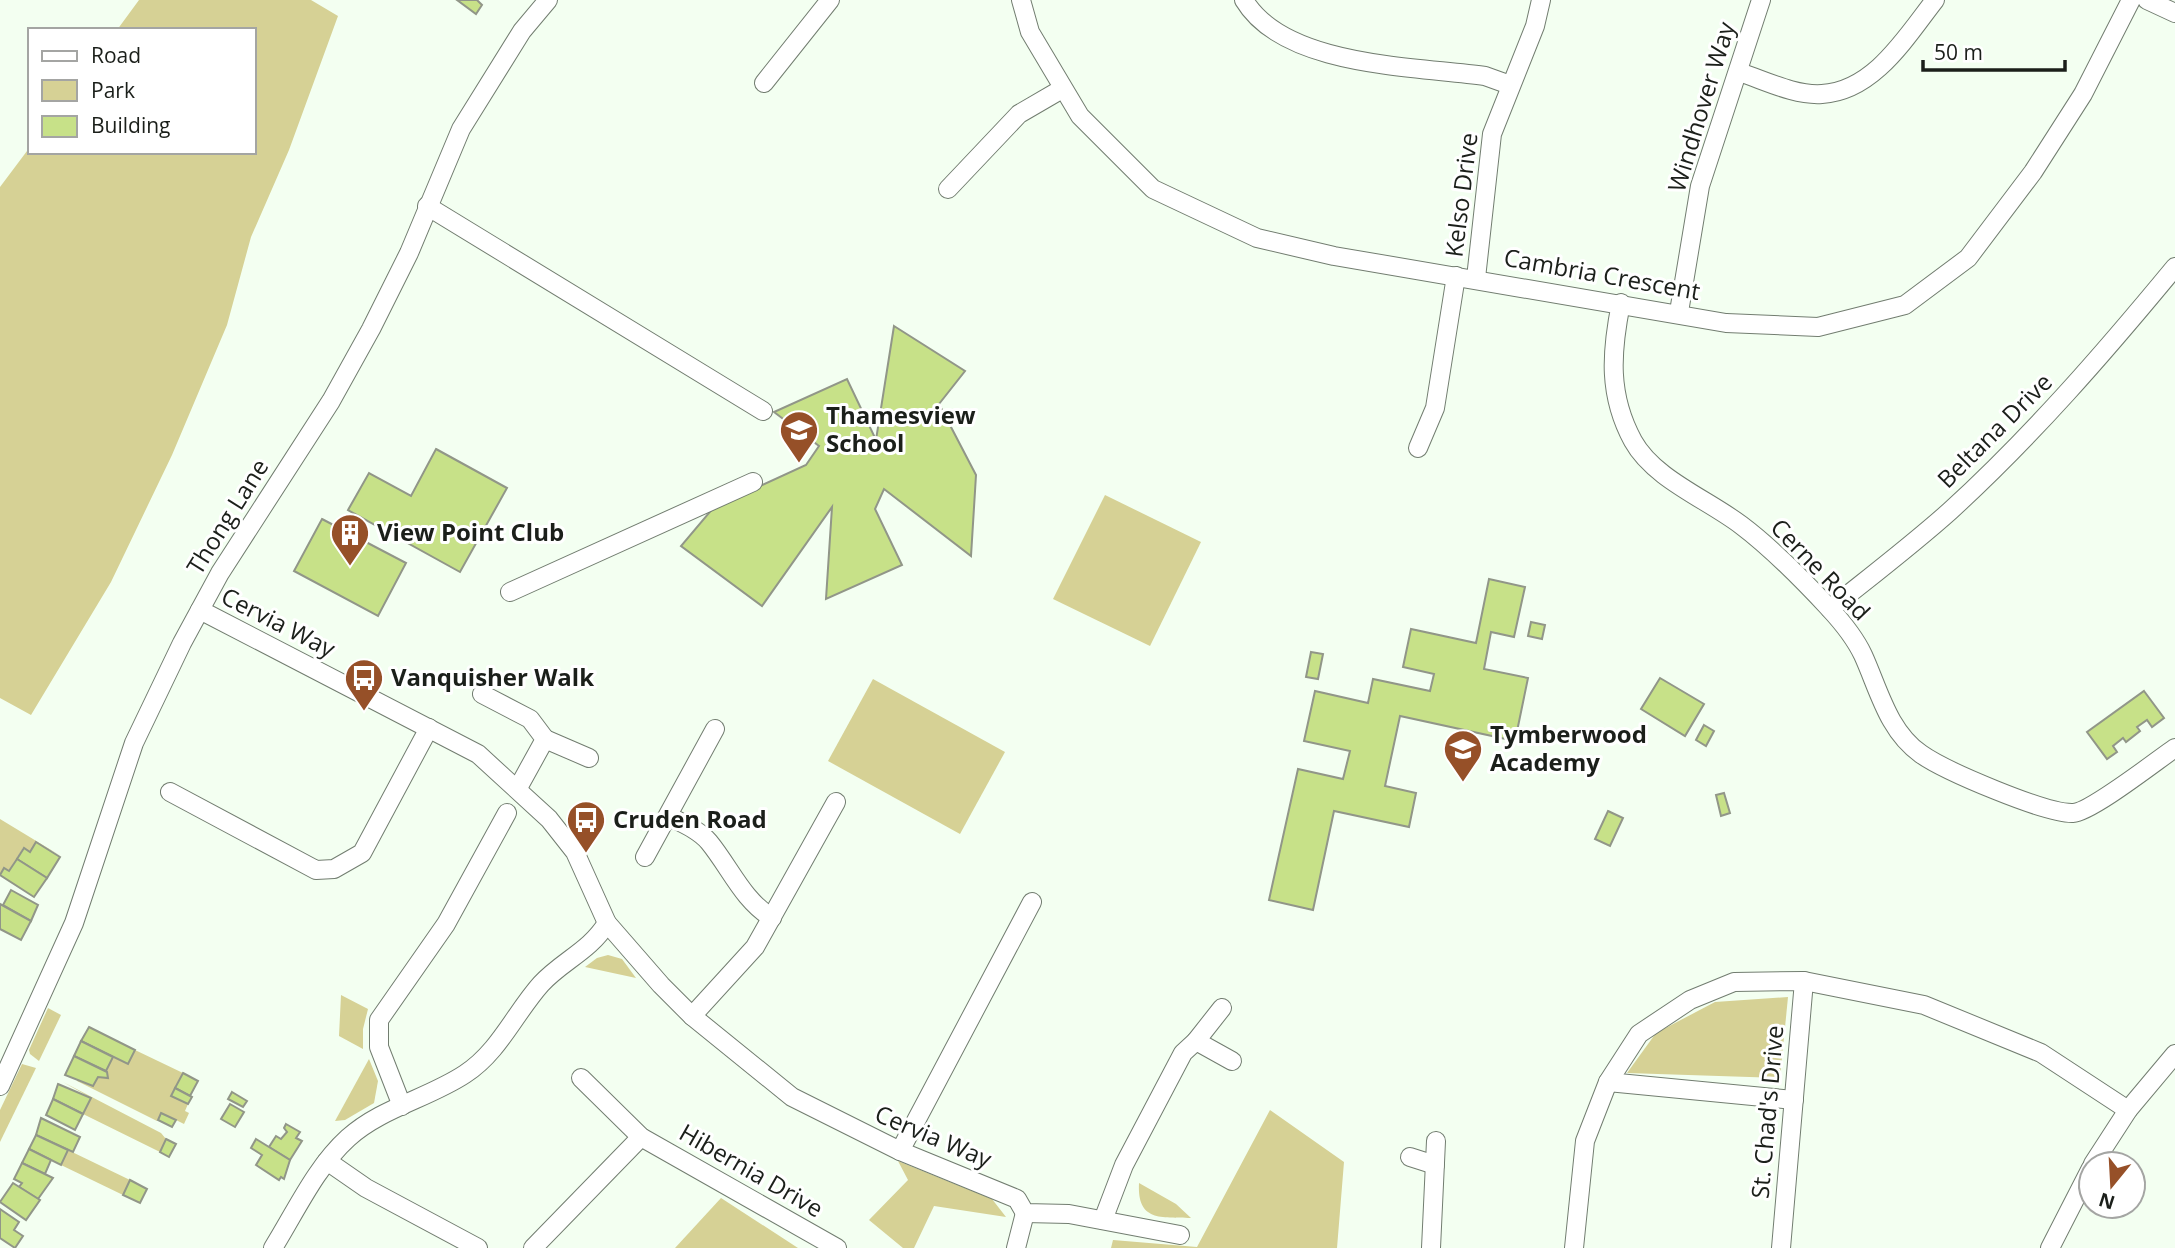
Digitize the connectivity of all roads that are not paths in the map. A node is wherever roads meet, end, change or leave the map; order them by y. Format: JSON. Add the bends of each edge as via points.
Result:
{"nodes":[{"id":1,"x":548,"y":0,"type":"edge"},
{"id":2,"x":830,"y":0,"type":"edge"},
{"id":3,"x":1021,"y":0,"type":"edge"},
{"id":4,"x":1244,"y":0,"type":"edge"},
{"id":5,"x":1542,"y":0,"type":"edge"},
{"id":6,"x":1761,"y":0,"type":"edge"},
{"id":7,"x":1935,"y":0,"type":"edge"},
{"id":8,"x":2132,"y":0,"type":"edge"},
{"id":9,"x":2147,"y":0,"type":"edge"},
{"id":10,"x":2175,"y":13,"type":"edge"},
{"id":11,"x":1739,"y":72,"type":"junction"},
{"id":12,"x":764,"y":83,"type":"dead end"},
{"id":13,"x":1510,"y":85,"type":"junction"},
{"id":14,"x":1062,"y":89,"type":"junction"},
{"id":15,"x":948,"y":189,"type":"dead end"},
{"id":16,"x":427,"y":206,"type":"junction"},
{"id":17,"x":2175,"y":267,"type":"edge"},
{"id":18,"x":1456,"y":276,"type":"junction"},
{"id":19,"x":1476,"y":278,"type":"junction"},
{"id":20,"x":1621,"y":303,"type":"junction"},
{"id":21,"x":1679,"y":312,"type":"junction"},
{"id":22,"x":763,"y":411,"type":"dead end"},
{"id":23,"x":1418,"y":448,"type":"dead end"},
{"id":24,"x":753,"y":482,"type":"dead end"},
{"id":25,"x":510,"y":592,"type":"dead end"},
{"id":26,"x":1830,"y":609,"type":"junction"},
{"id":27,"x":200,"y":610,"type":"junction"},
{"id":28,"x":482,"y":694,"type":"dead end"},
{"id":29,"x":429,"y":728,"type":"junction"},
{"id":30,"x":715,"y":729,"type":"dead end"},
{"id":31,"x":545,"y":739,"type":"junction"},
{"id":32,"x":2175,"y":748,"type":"edge"},
{"id":33,"x":589,"y":758,"type":"dead end"},
{"id":34,"x":518,"y":788,"type":"junction"},
{"id":35,"x":170,"y":792,"type":"dead end"},
{"id":36,"x":836,"y":802,"type":"dead end"},
{"id":37,"x":507,"y":813,"type":"dead end"},
{"id":38,"x":667,"y":816,"type":"junction"},
{"id":39,"x":645,"y":857,"type":"dead end"},
{"id":40,"x":1032,"y":902,"type":"dead end"},
{"id":41,"x":772,"y":918,"type":"junction"},
{"id":42,"x":607,"y":923,"type":"junction"},
{"id":43,"x":1804,"y":981,"type":"junction"},
{"id":44,"x":1222,"y":1008,"type":"dead end"},
{"id":45,"x":692,"y":1016,"type":"junction"},
{"id":46,"x":1196,"y":1041,"type":"junction"},
{"id":47,"x":2175,"y":1054,"type":"edge"},
{"id":48,"x":1232,"y":1061,"type":"dead end"},
{"id":49,"x":581,"y":1078,"type":"dead end"},
{"id":50,"x":1608,"y":1082,"type":"junction"},
{"id":51,"x":0,"y":1086,"type":"edge"},
{"id":52,"x":1794,"y":1100,"type":"junction"},
{"id":53,"x":402,"y":1106,"type":"junction"},
{"id":54,"x":2128,"y":1110,"type":"junction"},
{"id":55,"x":641,"y":1137,"type":"junction"},
{"id":56,"x":1436,"y":1141,"type":"dead end"},
{"id":57,"x":2102,"y":1150,"type":"edge"},
{"id":58,"x":900,"y":1151,"type":"junction"},
{"id":59,"x":1409,"y":1157,"type":"dead end"},
{"id":60,"x":327,"y":1161,"type":"junction"},
{"id":61,"x":1435,"y":1165,"type":"junction"},
{"id":62,"x":2077,"y":1195,"type":"edge"},
{"id":63,"x":1025,"y":1213,"type":"junction"},
{"id":64,"x":1103,"y":1220,"type":"junction"},
{"id":65,"x":1180,"y":1234,"type":"dead end"},
{"id":66,"x":273,"y":1248,"type":"edge"},
{"id":67,"x":478,"y":1248,"type":"edge"},
{"id":68,"x":533,"y":1248,"type":"edge"},
{"id":69,"x":837,"y":1248,"type":"edge"},
{"id":70,"x":1016,"y":1248,"type":"edge"},
{"id":71,"x":1431,"y":1248,"type":"edge"},
{"id":72,"x":1574,"y":1248,"type":"edge"},
{"id":73,"x":1781,"y":1248,"type":"edge"},
{"id":74,"x":2050,"y":1248,"type":"edge"}],
"edges":[{"from":1,"to":16,"type":"street","name":"Thong Lane","via":[[480,96]]},
{"from":2,"to":12,"type":"street"},
{"from":3,"to":14,"type":"street","name":"Cambria Crescent","via":[[1030,32]]},
{"from":4,"to":13,"type":"street","via":[[1262,23],[1310,50],[1485,76]]},
{"from":5,"to":13,"type":"street","name":"Kelso Drive"},
{"from":6,"to":11,"type":"street","name":"Windhover Way"},
{"from":7,"to":11,"type":"street","via":[[1858,86],[1822,94]]},
{"from":8,"to":21,"type":"street","name":"Cambria Crescent","via":[[2083,94],[2033,172],[1968,258],[1905,305],[1818,327],[1726,323]]},
{"from":9,"to":10,"type":"street"},
{"from":11,"to":21,"type":"street","name":"Windhover Way","via":[[1700,186]]},
{"from":13,"to":19,"type":"street","name":"Kelso Drive","via":[[1492,134]]},
{"from":14,"to":15,"type":"street","via":[[1019,114]]},
{"from":14,"to":18,"type":"street","name":"Cambria Crescent","via":[[1080,116],[1164,195],[1257,239]]},
{"from":16,"to":22,"type":"street"},
{"from":16,"to":27,"type":"street","name":"Thong Lane","via":[[386,303],[331,401]]},
{"from":17,"to":26,"type":"street","name":"Beltana Drive","via":[[2008,455],[1949,511]]},
{"from":18,"to":19,"type":"street","name":"Cambria Crescent"},
{"from":18,"to":23,"type":"street","via":[[1434,408]]},
{"from":19,"to":20,"type":"street","name":"Cambria Crescent"},
{"from":20,"to":21,"type":"street","name":"Cambria Crescent"},
{"from":20,"to":26,"type":"street","name":"Cerne Road","via":[[1612,347],[1612,384],[1620,415],[1635,444],[1657,468],[1775,553]]},
{"from":24,"to":25,"type":"street"},
{"from":26,"to":32,"type":"street","name":"Cerne Road","via":[[1863,655],[1889,716],[1905,740],[1936,762],[2049,811],[2076,813],[2091,806]]},
{"from":27,"to":29,"type":"street","name":"Cervia Way"},
{"from":27,"to":51,"type":"street","name":"Thong Lane","via":[[134,743],[74,923]]},
{"from":28,"to":31,"type":"street","via":[[530,719]]},
{"from":29,"to":34,"type":"street","name":"Cervia Way","via":[[478,754]]},
{"from":29,"to":35,"type":"street","via":[[362,853],[334,869],[316,870]]},
{"from":30,"to":38,"type":"street"},
{"from":31,"to":33,"type":"street"},
{"from":31,"to":34,"type":"street"},
{"from":34,"to":42,"type":"street","name":"Cervia Way","via":[[575,852]]},
{"from":36,"to":41,"type":"street"},
{"from":37,"to":53,"type":"street","via":[[446,924],[379,1020],[379,1048]]},
{"from":38,"to":39,"type":"street"},
{"from":38,"to":41,"type":"street","via":[[709,842],[742,891]]},
{"from":40,"to":58,"type":"street"},
{"from":41,"to":45,"type":"street","via":[[748,958]]},
{"from":42,"to":45,"type":"street","name":"Cervia Way"},
{"from":42,"to":53,"type":"street","via":[[594,942],[542,983],[481,1061],[451,1083]]},
{"from":43,"to":50,"type":"street","via":[[1734,982],[1689,1000],[1639,1034]]},
{"from":43,"to":52,"type":"street","name":"St. Chad's Drive"},
{"from":43,"to":54,"type":"street","via":[[1924,1005],[2041,1053]]},
{"from":44,"to":46,"type":"street"},
{"from":45,"to":58,"type":"street","name":"Cervia Way","via":[[792,1097]]},
{"from":46,"to":48,"type":"street"},
{"from":46,"to":64,"type":"street","via":[[1183,1053],[1124,1165]]},
{"from":47,"to":54,"type":"street"},
{"from":49,"to":55,"type":"street","name":"Hibernia Drive"},
{"from":50,"to":52,"type":"street"},
{"from":50,"to":72,"type":"street","via":[[1585,1141]]},
{"from":52,"to":73,"type":"street","name":"St. Chad's Drive"},
{"from":53,"to":60,"type":"street","via":[[357,1130]]},
{"from":54,"to":57,"type":"street"},
{"from":55,"to":68,"type":"street","name":"Hibernia Drive"},
{"from":55,"to":69,"type":"street","name":"Hibernia Drive"},
{"from":56,"to":61,"type":"street"},
{"from":58,"to":63,"type":"street","name":"Cervia Way","via":[[1017,1199]]},
{"from":59,"to":61,"type":"street"},
{"from":60,"to":66,"type":"street"},
{"from":60,"to":67,"type":"street","via":[[366,1188]]},
{"from":61,"to":71,"type":"street"},
{"from":62,"to":74,"type":"street"},
{"from":63,"to":64,"type":"street"},
{"from":63,"to":70,"type":"street"},
{"from":64,"to":65,"type":"street"}]}
